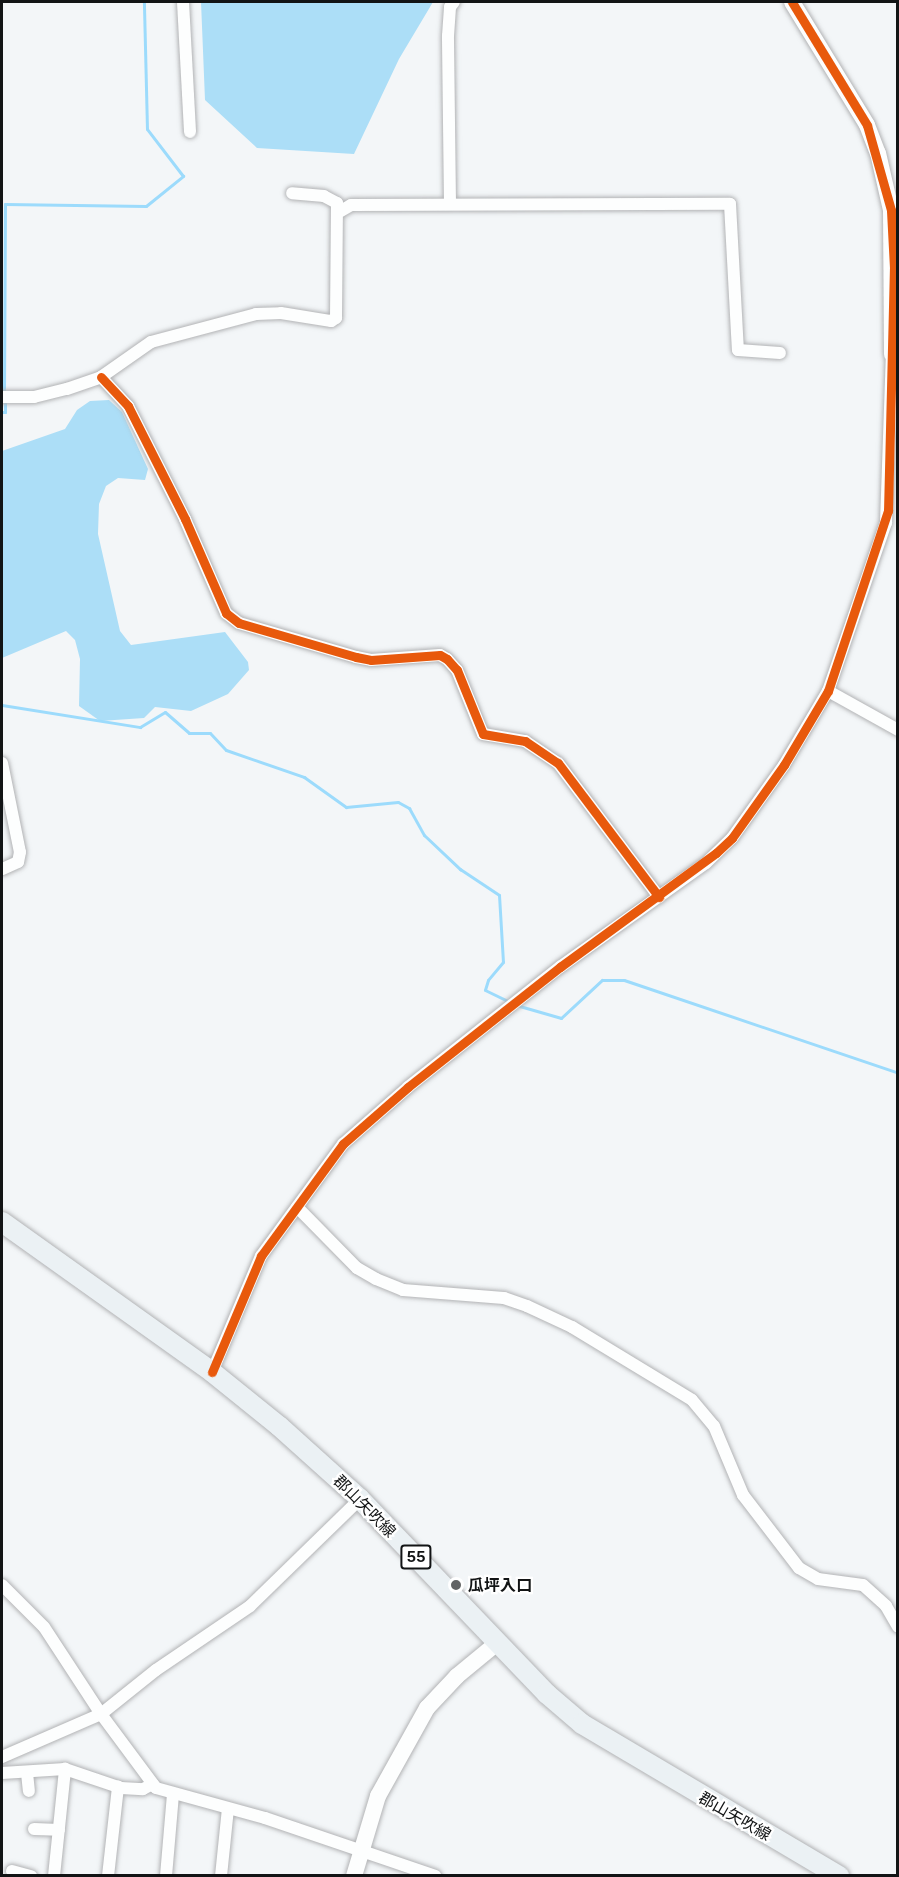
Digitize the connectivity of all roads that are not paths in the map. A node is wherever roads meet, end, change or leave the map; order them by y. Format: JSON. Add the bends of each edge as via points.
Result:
{"nodes":[{"id":1,"x":183,"y":2,"type":"edge"},
{"id":2,"x":454,"y":2,"type":"edge"},
{"id":3,"x":792,"y":2,"type":"edge"},
{"id":4,"x":190,"y":132,"type":"dead end"},
{"id":5,"x":292,"y":193,"type":"dead end"},
{"id":6,"x":450,"y":204,"type":"junction"},
{"id":7,"x":339,"y":212,"type":"junction"},
{"id":8,"x":780,"y":354,"type":"dead end"},
{"id":9,"x":892,"y":354,"type":"joint"},
{"id":10,"x":101,"y":377,"type":"junction"},
{"id":11,"x":2,"y":397,"type":"edge"},
{"id":12,"x":828,"y":691,"type":"junction"},
{"id":13,"x":897,"y":730,"type":"edge"},
{"id":14,"x":2,"y":763,"type":"edge"},
{"id":15,"x":2,"y":869,"type":"edge"},
{"id":16,"x":659,"y":897,"type":"junction"},
{"id":17,"x":297,"y":1207,"type":"junction"},
{"id":18,"x":2,"y":1222,"type":"edge"},
{"id":19,"x":212,"y":1372,"type":"junction"},
{"id":20,"x":360,"y":1499,"type":"junction"},
{"id":21,"x":2,"y":1585,"type":"edge"},
{"id":22,"x":897,"y":1627,"type":"edge"},
{"id":23,"x":497,"y":1643,"type":"junction"},
{"id":24,"x":100,"y":1714,"type":"junction"},
{"id":25,"x":2,"y":1757,"type":"edge"},
{"id":26,"x":65,"y":1769,"type":"junction"},
{"id":27,"x":2,"y":1773,"type":"edge"},
{"id":28,"x":27,"y":1773,"type":"junction"},
{"id":29,"x":153,"y":1784,"type":"junction"},
{"id":30,"x":118,"y":1787,"type":"junction"},
{"id":31,"x":29,"y":1791,"type":"dead end"},
{"id":32,"x":173,"y":1794,"type":"junction"},
{"id":33,"x":228,"y":1808,"type":"junction"},
{"id":34,"x":34,"y":1829,"type":"dead end"},
{"id":35,"x":59,"y":1830,"type":"junction"},
{"id":36,"x":359,"y":1853,"type":"junction"},
{"id":37,"x":12,"y":1871,"type":"dead end"},
{"id":38,"x":30,"y":1875,"type":"edge"},
{"id":39,"x":54,"y":1875,"type":"edge"},
{"id":40,"x":108,"y":1875,"type":"edge"},
{"id":41,"x":166,"y":1875,"type":"edge"},
{"id":42,"x":221,"y":1875,"type":"edge"},
{"id":43,"x":354,"y":1875,"type":"edge"},
{"id":44,"x":435,"y":1875,"type":"edge"},
{"id":45,"x":839,"y":1875,"type":"edge"}],
"edges":[{"from":1,"to":4,"type":"street"},
{"from":2,"to":6,"type":"street","via":[[450,7],[448,36]]},
{"from":3,"to":9,"type":"street","via":[[867,125],[878,153],[891,210]]},
{"from":5,"to":7,"type":"street","via":[[329,198],[337,203]]},
{"from":6,"to":7,"type":"street","via":[[351,205]]},
{"from":6,"to":8,"type":"street","via":[[730,204],[738,350]]},
{"from":7,"to":10,"type":"street","via":[[336,318],[331,321],[281,313],[256,314],[151,342]]},
{"from":9,"to":12,"type":"street","via":[[886,523]]},
{"from":10,"to":11,"type":"street","via":[[39,396]]},
{"from":10,"to":16,"type":"street","via":[[128,406],[185,519],[226,614],[239,623],[356,657],[371,660],[440,655],[447,659],[457,670],[483,734],[525,741],[558,763]]},
{"from":12,"to":13,"type":"street"},
{"from":12,"to":16,"type":"street","via":[[784,765],[732,838]]},
{"from":14,"to":15,"type":"street","via":[[20,852],[18,862]]},
{"from":16,"to":17,"type":"street","via":[[560,968],[378,1111],[344,1144]]},
{"from":17,"to":19,"type":"street","via":[[248,1282]]},
{"from":17,"to":22,"type":"street","via":[[357,1268],[376,1279],[403,1290],[504,1298],[522,1304],[572,1327],[692,1400],[714,1425],[743,1495],[799,1568],[818,1579],[863,1585],[886,1606]]},
{"from":18,"to":19,"type":"main road","name":"郡山矢吹線","number":"55"},
{"from":19,"to":20,"type":"main road","name":"郡山矢吹線","number":"55"},
{"from":20,"to":23,"type":"main road","name":"郡山矢吹線","number":"55"},
{"from":20,"to":24,"type":"street","via":[[250,1606]]},
{"from":21,"to":24,"type":"street","via":[[44,1627]]},
{"from":23,"to":36,"type":"street","via":[[457,1676],[427,1708],[388,1774]]},
{"from":23,"to":45,"type":"main road","name":"郡山矢吹線","number":"55","via":[[582,1724]]},
{"from":24,"to":25,"type":"street"},
{"from":24,"to":29,"type":"street"},
{"from":26,"to":28,"type":"street"},
{"from":26,"to":30,"type":"street"},
{"from":26,"to":35,"type":"street"},
{"from":27,"to":28,"type":"street"},
{"from":28,"to":31,"type":"street"},
{"from":29,"to":30,"type":"street","via":[[143,1789]]},
{"from":29,"to":32,"type":"street"},
{"from":30,"to":40,"type":"street"},
{"from":32,"to":33,"type":"street"},
{"from":32,"to":41,"type":"street"},
{"from":33,"to":36,"type":"street"},
{"from":33,"to":42,"type":"street"},
{"from":34,"to":35,"type":"street"},
{"from":35,"to":39,"type":"street"},
{"from":36,"to":43,"type":"street"},
{"from":36,"to":44,"type":"street"},
{"from":37,"to":38,"type":"street"}]}
